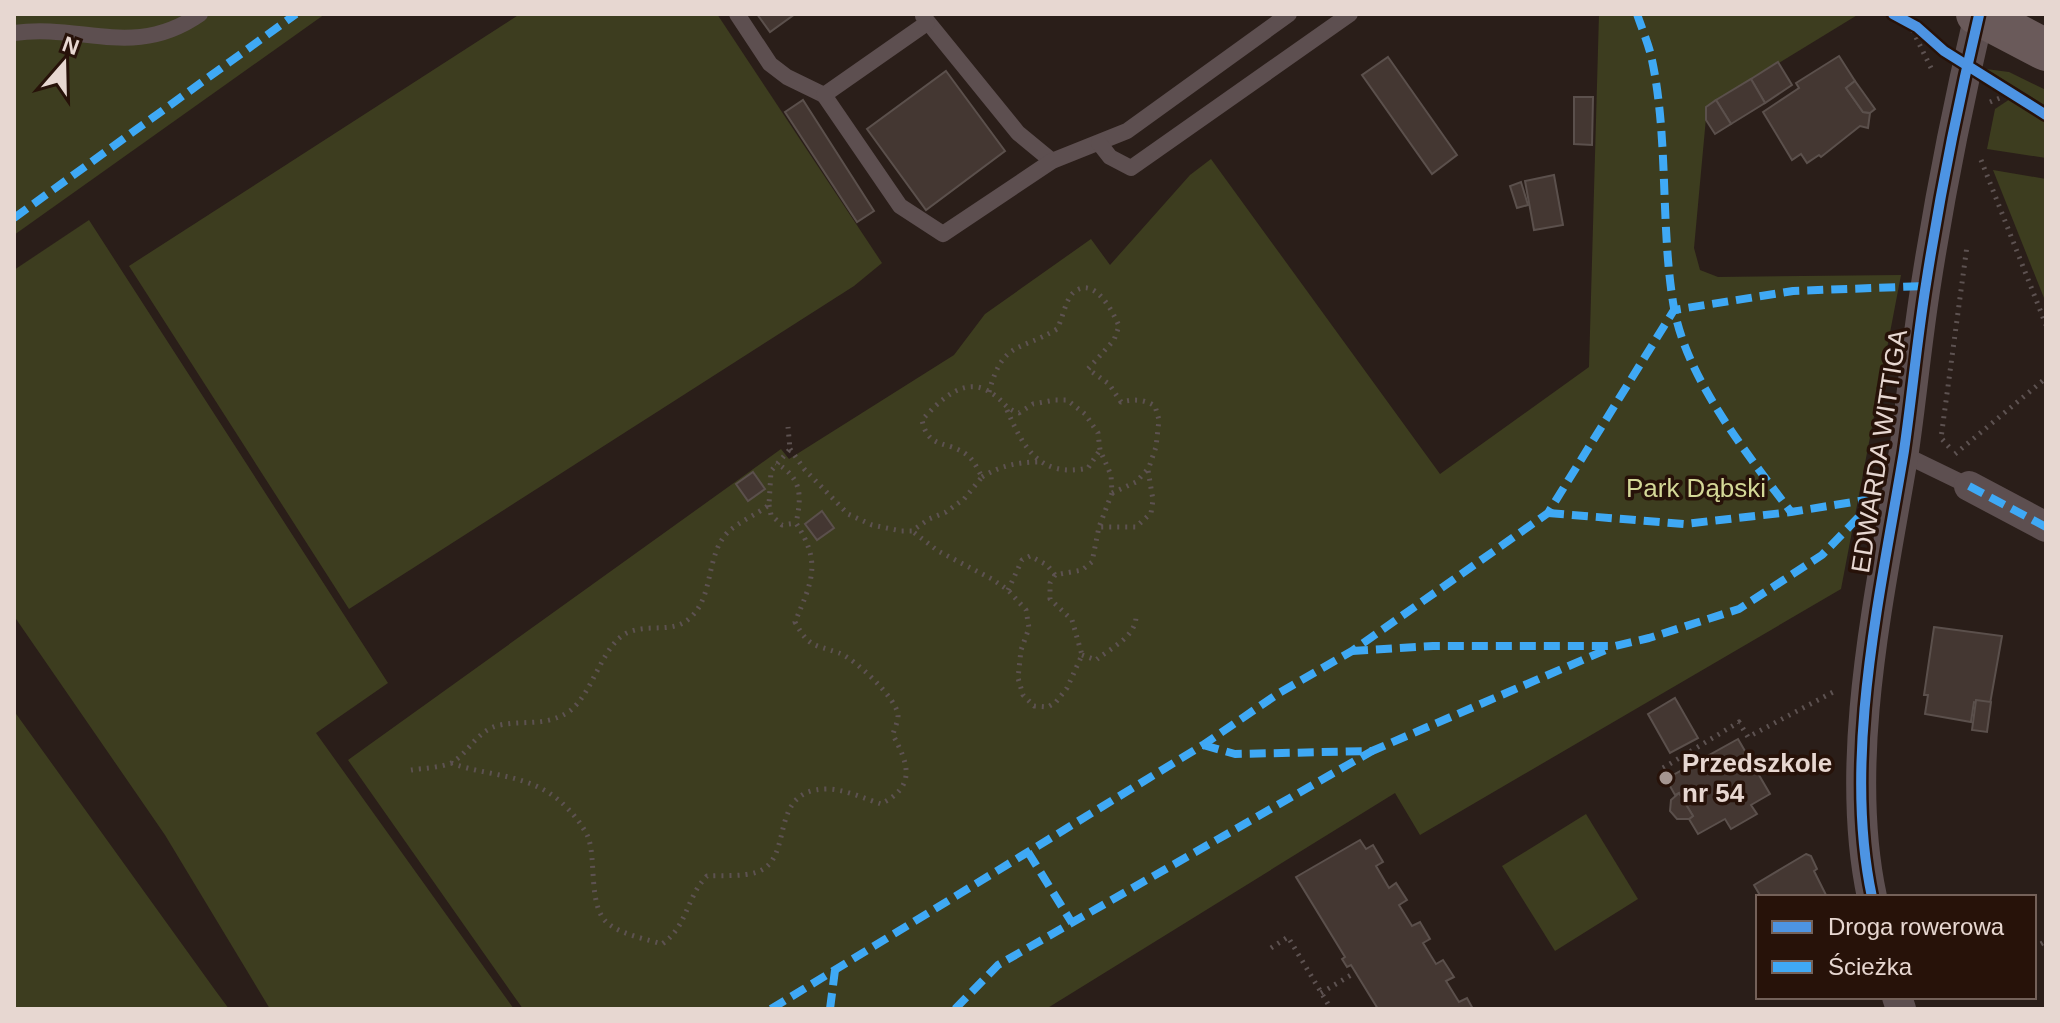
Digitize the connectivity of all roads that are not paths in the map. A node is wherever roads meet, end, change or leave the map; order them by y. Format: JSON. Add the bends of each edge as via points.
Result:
{"nodes":[{"id":1,"x":200,"y":14,"type":"edge"},
{"id":2,"x":737,"y":14,"type":"edge"},
{"id":3,"x":1289,"y":14,"type":"edge"},
{"id":4,"x":1350,"y":14,"type":"edge"},
{"id":5,"x":1978,"y":15,"type":"edge"},
{"id":6,"x":925,"y":18,"type":"edge"},
{"id":7,"x":14,"y":33,"type":"edge"},
{"id":8,"x":2046,"y":50,"type":"edge"},
{"id":9,"x":824,"y":95,"type":"junction"},
{"id":10,"x":1099,"y":143,"type":"junction"},
{"id":11,"x":1052,"y":161,"type":"junction"},
{"id":12,"x":1903,"y":454,"type":"junction"},
{"id":13,"x":1969,"y":474,"type":"joint"},
{"id":14,"x":2046,"y":527,"type":"edge"},
{"id":15,"x":1872,"y":895,"type":"edge"}],
"edges":[{"from":1,"to":7,"type":"lane","via":[[147,37]]},
{"from":2,"to":9,"type":"lane","via":[[770,64]]},
{"from":3,"to":10,"type":"lane","via":[[1127,131]]},
{"from":4,"to":10,"type":"lane","via":[[1131,168],[1110,157]]},
{"from":5,"to":8,"type":"main road"},
{"from":5,"to":12,"type":"street","name":"EDWARDA WITTIGA","via":[[1930,260]]},
{"from":6,"to":9,"type":"lane"},
{"from":6,"to":11,"type":"lane","via":[[1018,133]]},
{"from":9,"to":11,"type":"lane","via":[[900,206],[943,234]]},
{"from":10,"to":11,"type":"lane"},
{"from":12,"to":13,"type":"lane"},
{"from":12,"to":15,"type":"street","name":"EDWARDA WITTIGA","via":[[1865,717],[1865,861]]},
{"from":13,"to":14,"type":"street"}]}
